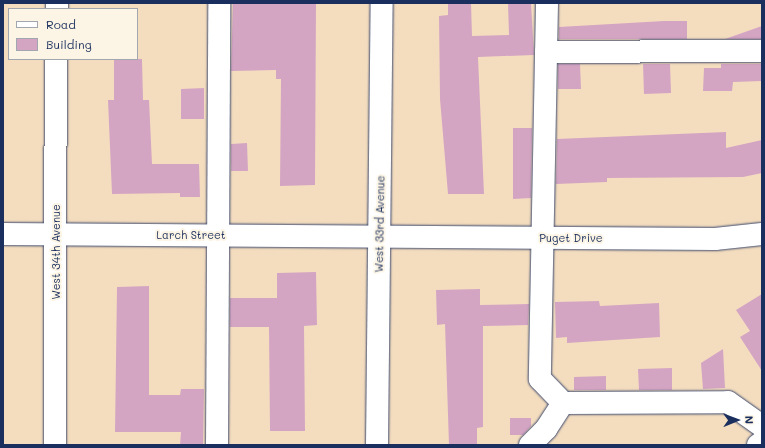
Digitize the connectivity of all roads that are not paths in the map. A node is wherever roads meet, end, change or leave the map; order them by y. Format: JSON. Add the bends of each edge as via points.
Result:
{"nodes":[{"id":1,"x":219,"y":3,"type":"edge"},
{"id":2,"x":382,"y":3,"type":"edge"},
{"id":3,"x":546,"y":3,"type":"edge"},
{"id":4,"x":546,"y":52,"type":"junction"},
{"id":5,"x":762,"y":52,"type":"edge"},
{"id":6,"x":56,"y":60,"type":"edge"},
{"id":7,"x":3,"y":234,"type":"edge"},
{"id":8,"x":56,"y":234,"type":"junction"},
{"id":9,"x":762,"y":234,"type":"edge"},
{"id":10,"x":219,"y":235,"type":"junction"},
{"id":11,"x":380,"y":235,"type":"junction"},
{"id":12,"x":544,"y":238,"type":"junction"},
{"id":13,"x":562,"y":403,"type":"junction"},
{"id":14,"x":762,"y":426,"type":"edge"},
{"id":15,"x":762,"y":442,"type":"edge"},
{"id":16,"x":55,"y":445,"type":"edge"},
{"id":17,"x":217,"y":445,"type":"edge"},
{"id":18,"x":377,"y":445,"type":"edge"},
{"id":19,"x":530,"y":445,"type":"edge"},
{"id":20,"x":758,"y":445,"type":"edge"}],
"edges":[{"from":1,"to":10,"type":"street"},
{"from":2,"to":11,"type":"street","name":"West 33rd Avenue"},
{"from":3,"to":4,"type":"street"},
{"from":4,"to":5,"type":"street"},
{"from":4,"to":12,"type":"street"},
{"from":6,"to":8,"type":"street","name":"West 34th Avenue"},
{"from":7,"to":8,"type":"street","name":"Larch Street"},
{"from":8,"to":10,"type":"street","name":"Larch Street"},
{"from":8,"to":16,"type":"street","name":"West 34th Avenue"},
{"from":9,"to":12,"type":"street","name":"Puget Drive","via":[[714,239]]},
{"from":10,"to":11,"type":"street","name":"Larch Street"},
{"from":10,"to":17,"type":"street"},
{"from":11,"to":12,"type":"street","name":"Puget Drive"},
{"from":11,"to":18,"type":"street","name":"West 33rd Avenue"},
{"from":12,"to":13,"type":"street","via":[[540,379]]},
{"from":13,"to":14,"type":"street","via":[[728,402]]},
{"from":13,"to":19,"type":"street","via":[[546,429]]},
{"from":15,"to":20,"type":"street"}]}
